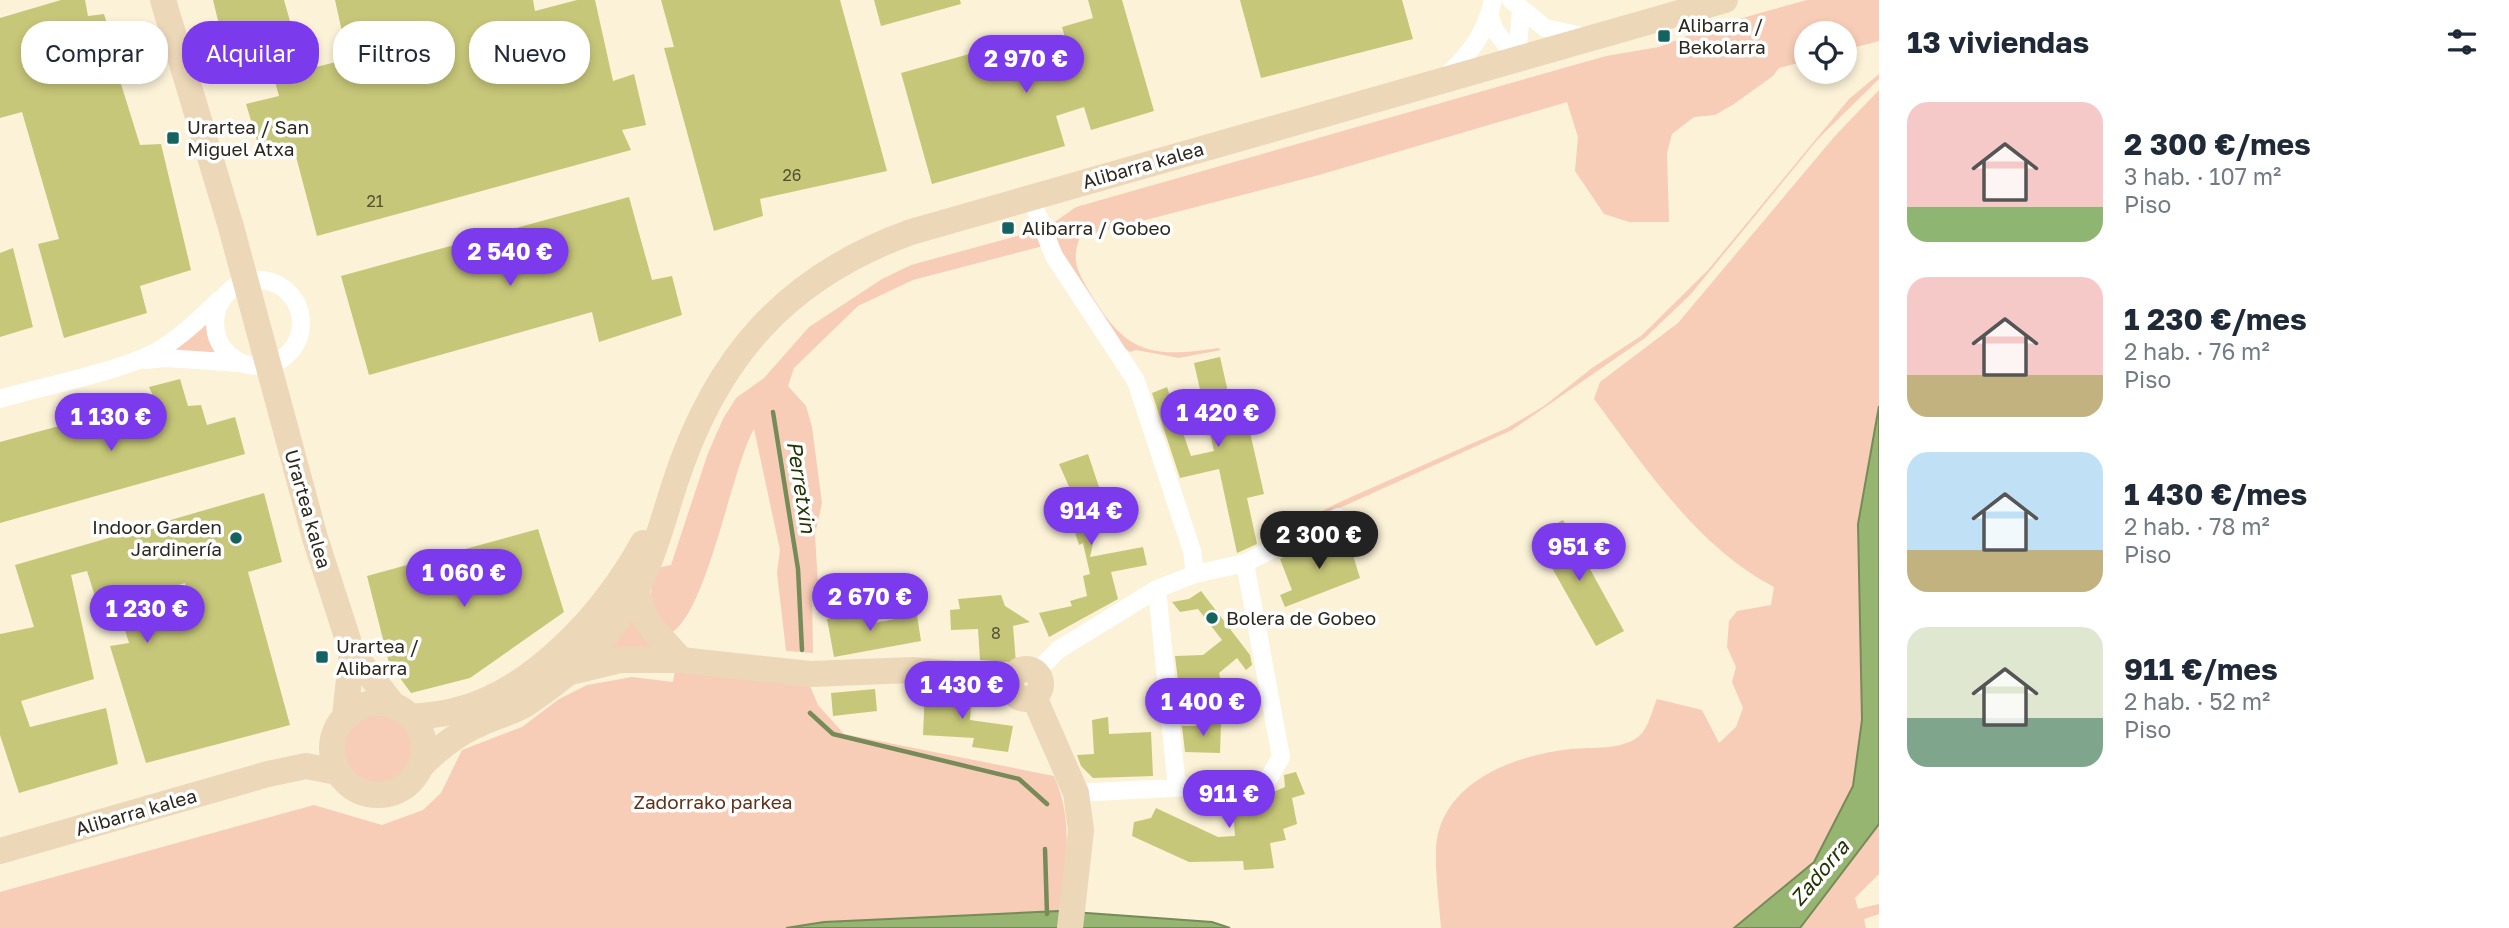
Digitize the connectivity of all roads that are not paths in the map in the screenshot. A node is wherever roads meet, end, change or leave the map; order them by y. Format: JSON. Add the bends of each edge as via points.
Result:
{"nodes":[{"id":1,"x":163,"y":0,"type":"edge"},
{"id":2,"x":1725,"y":0,"type":"edge"},
{"id":3,"x":1516,"y":5,"type":"edge"},
{"id":4,"x":1491,"y":8,"type":"edge"},
{"id":5,"x":1592,"y":37,"type":"junction"},
{"id":6,"x":1517,"y":59,"type":"junction"},
{"id":7,"x":1442,"y":80,"type":"junction"},
{"id":8,"x":1031,"y":198,"type":"junction"},
{"id":9,"x":234,"y":288,"type":"junction"},
{"id":10,"x":125,"y":363,"type":"junction"},
{"id":11,"x":255,"y":365,"type":"junction"},
{"id":12,"x":0,"y":399,"type":"edge"},
{"id":13,"x":674,"y":486,"type":"junction"},
{"id":14,"x":1338,"y":517,"type":"dead end"},
{"id":15,"x":1245,"y":563,"type":"junction"},
{"id":16,"x":1195,"y":574,"type":"junction"},
{"id":17,"x":1157,"y":589,"type":"junction"},
{"id":18,"x":637,"y":594,"type":"junction"},
{"id":19,"x":352,"y":652,"type":"junction"},
{"id":20,"x":681,"y":660,"type":"junction"},
{"id":21,"x":568,"y":672,"type":"junction"},
{"id":22,"x":1035,"y":684,"type":"junction"},
{"id":23,"x":403,"y":712,"type":"junction"},
{"id":24,"x":340,"y":724,"type":"junction"},
{"id":25,"x":422,"y":765,"type":"junction"},
{"id":26,"x":337,"y":772,"type":"junction"},
{"id":27,"x":271,"y":774,"type":"junction"},
{"id":28,"x":1177,"y":788,"type":"junction"},
{"id":29,"x":1076,"y":793,"type":"junction"},
{"id":30,"x":0,"y":851,"type":"edge"},
{"id":31,"x":1070,"y":928,"type":"edge"}],
"edges":[{"from":1,"to":9,"type":"street","name":"Urartea kalea"},
{"from":2,"to":5,"type":"street","name":"Alibarra kalea"},
{"from":3,"to":5,"type":"street","via":[[1545,28]]},
{"from":3,"to":6,"type":"street"},
{"from":4,"to":6,"type":"street","via":[[1494,29]]},
{"from":4,"to":7,"type":"street","via":[[1474,47]]},
{"from":5,"to":6,"type":"street","name":"Alibarra kalea"},
{"from":6,"to":7,"type":"street","name":"Alibarra kalea"},
{"from":7,"to":8,"type":"street","name":"Alibarra kalea"},
{"from":8,"to":13,"type":"street","name":"Alibarra kalea","via":[[861,251],[779,307],[729,364],[711,393],[692,431]]},
{"from":8,"to":16,"type":"street","via":[[1054,256],[1136,381],[1192,551]]},
{"from":9,"to":10,"type":"street","via":[[159,350]]},
{"from":9,"to":11,"type":"street","name":"Urartea kalea"},
{"from":9,"to":11,"type":"street","name":"Urartea kalea","via":[[214,321],[216,334],[231,357]]},
{"from":9,"to":11,"type":"street","via":[[258,279],[281,286],[301,316],[292,350],[283,358]]},
{"from":10,"to":11,"type":"street","via":[[165,358]]},
{"from":10,"to":12,"type":"street"},
{"from":11,"to":19,"type":"street","name":"Urartea kalea"},
{"from":13,"to":18,"type":"street","name":"Alibarra kalea","via":[[661,536]]},
{"from":13,"to":23,"type":"street","name":"Alibarra kalea","via":[[615,590],[554,658],[509,687],[456,711]]},
{"from":14,"to":15,"type":"street"},
{"from":15,"to":16,"type":"street"},
{"from":15,"to":28,"type":"street","via":[[1281,757],[1266,783]]},
{"from":16,"to":17,"type":"street"},
{"from":17,"to":22,"type":"street","via":[[1058,650]]},
{"from":17,"to":28,"type":"street"},
{"from":18,"to":20,"type":"street","via":[[647,622]]},
{"from":18,"to":21,"type":"street","name":"Alibarra kalea","via":[[607,634]]},
{"from":19,"to":23,"type":"street","name":"Urartea kalea"},
{"from":19,"to":24,"type":"street","name":"Urartea kalea"},
{"from":20,"to":21,"type":"street","via":[[620,660]]},
{"from":20,"to":22,"type":"street","via":[[810,674],[912,670],[1010,680],[1016,671],[1026,668]]},
{"from":21,"to":25,"type":"street","name":"Alibarra kalea","via":[[524,705],[446,742]]},
{"from":22,"to":29,"type":"street"},
{"from":23,"to":24,"type":"street","via":[[377,703],[360,706]]},
{"from":23,"to":25,"type":"street","via":[[421,732]]},
{"from":24,"to":26,"type":"street","via":[[331,746]]},
{"from":24,"to":27,"type":"street","name":"Alibarra kalea","via":[[320,746]]},
{"from":25,"to":26,"type":"street","via":[[407,786],[382,796],[356,790]]},
{"from":26,"to":27,"type":"street","name":"Alibarra kalea","via":[[306,766]]},
{"from":27,"to":30,"type":"street","name":"Alibarra kalea"},
{"from":28,"to":29,"type":"street"},
{"from":29,"to":31,"type":"street","via":[[1081,830]]}]}
